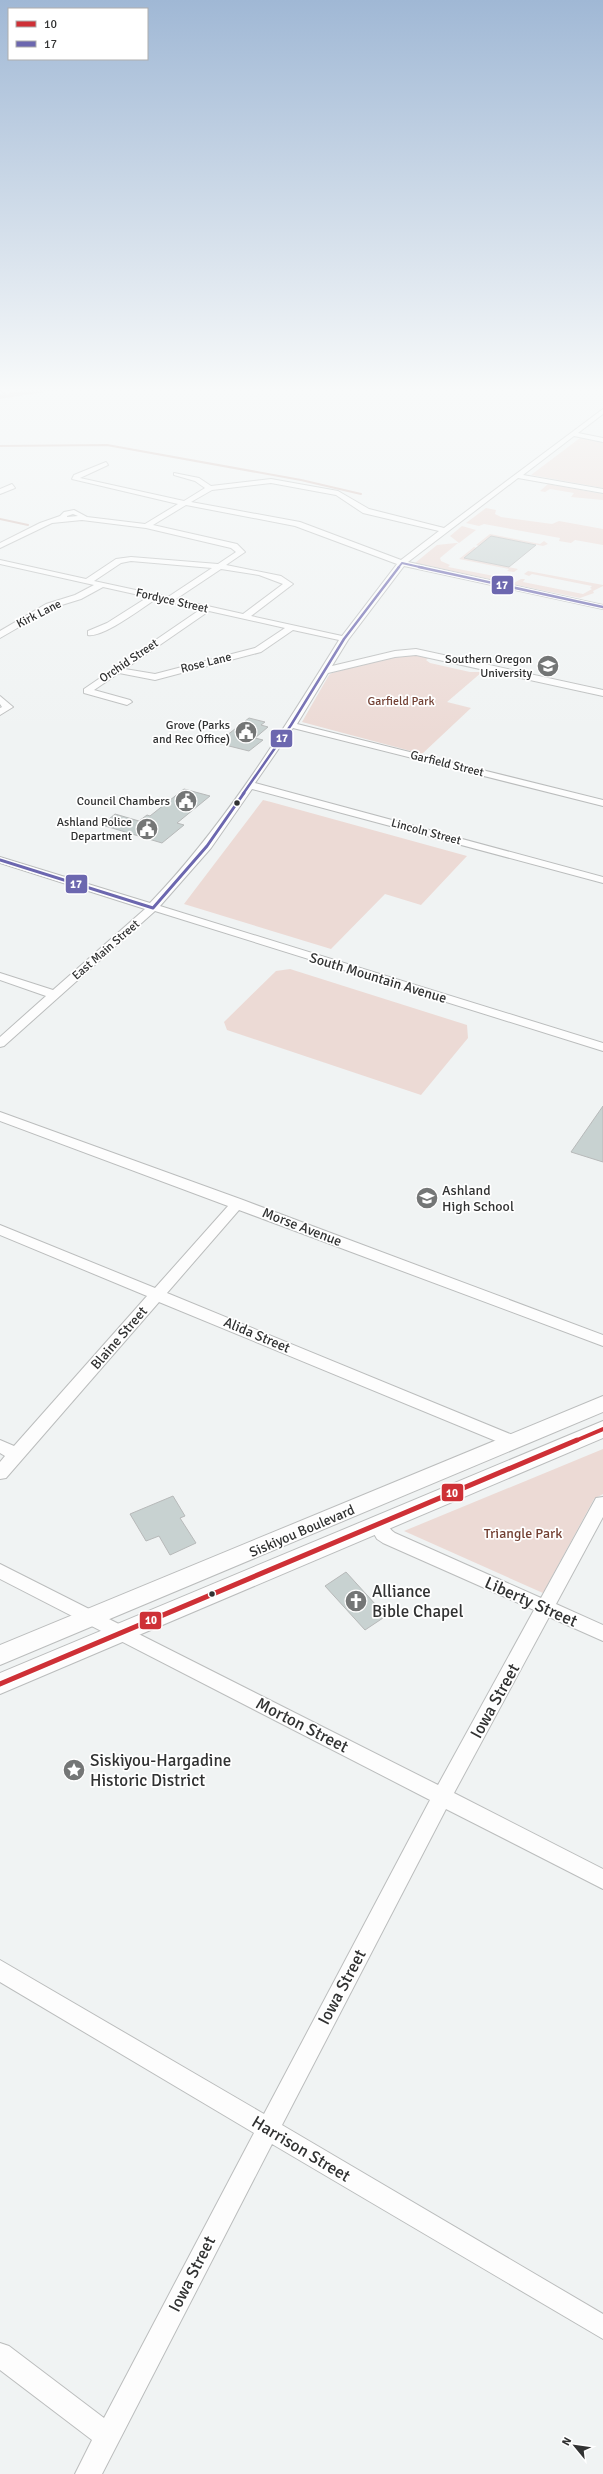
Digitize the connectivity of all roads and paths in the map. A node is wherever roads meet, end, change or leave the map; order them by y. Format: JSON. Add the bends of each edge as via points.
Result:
{"nodes":[{"id":1,"x":184,"y":503,"type":"edge"},
{"id":2,"x":186,"y":503,"type":"edge"},
{"id":3,"x":355,"y":503,"type":"edge"},
{"id":4,"x":480,"y":503,"type":"edge"},
{"id":5,"x":146,"y":526,"type":"junction"},
{"id":6,"x":445,"y":530,"type":"junction"},
{"id":7,"x":0,"y":546,"type":"edge"},
{"id":8,"x":0,"y":562,"type":"edge"},
{"id":9,"x":402,"y":563,"type":"junction"},
{"id":10,"x":221,"y":567,"type":"junction"},
{"id":11,"x":87,"y":582,"type":"junction"},
{"id":12,"x":101,"y":584,"type":"junction"},
{"id":13,"x":154,"y":597,"type":"junction"},
{"id":14,"x":169,"y":600,"type":"junction"},
{"id":15,"x":603,"y":607,"type":"edge"},
{"id":16,"x":207,"y":609,"type":"junction"},
{"id":17,"x":244,"y":617,"type":"junction"},
{"id":18,"x":289,"y":629,"type":"junction"},
{"id":19,"x":91,"y":633,"type":"dead end"},
{"id":20,"x":0,"y":635,"type":"edge"},
{"id":21,"x":344,"y":639,"type":"junction"},
{"id":22,"x":117,"y":670,"type":"junction"},
{"id":23,"x":323,"y":671,"type":"junction"},
{"id":24,"x":603,"y":693,"type":"edge"},
{"id":25,"x":0,"y":699,"type":"edge"},
{"id":26,"x":127,"y":702,"type":"dead end"},
{"id":27,"x":4,"y":710,"type":"edge"},
{"id":28,"x":291,"y":725,"type":"junction"},
{"id":29,"x":250,"y":785,"type":"junction"},
{"id":30,"x":603,"y":803,"type":"edge"},
{"id":31,"x":0,"y":860,"type":"edge"},
{"id":32,"x":603,"y":880,"type":"edge"},
{"id":33,"x":153,"y":908,"type":"junction"},
{"id":34,"x":0,"y":976,"type":"edge"},
{"id":35,"x":55,"y":995,"type":"junction"},
{"id":36,"x":0,"y":1043,"type":"edge"},
{"id":37,"x":603,"y":1047,"type":"edge"},
{"id":38,"x":0,"y":1116,"type":"edge"},
{"id":39,"x":238,"y":1203,"type":"junction"},
{"id":40,"x":0,"y":1230,"type":"edge"},
{"id":41,"x":158,"y":1294,"type":"junction"},
{"id":42,"x":603,"y":1341,"type":"edge"},
{"id":43,"x":603,"y":1404,"type":"edge"},
{"id":44,"x":603,"y":1429,"type":"edge"},
{"id":45,"x":514,"y":1442,"type":"junction"},
{"id":46,"x":0,"y":1446,"type":"edge"},
{"id":47,"x":16,"y":1454,"type":"junction"},
{"id":48,"x":0,"y":1472,"type":"edge"},
{"id":49,"x":602,"y":1503,"type":"edge"},
{"id":50,"x":376,"y":1525,"type":"junction"},
{"id":51,"x":0,"y":1571,"type":"edge"},
{"id":52,"x":545,"y":1608,"type":"junction"},
{"id":53,"x":90,"y":1618,"type":"junction"},
{"id":54,"x":120,"y":1633,"type":"junction"},
{"id":55,"x":603,"y":1633,"type":"edge"},
{"id":56,"x":0,"y":1655,"type":"edge"},
{"id":57,"x":0,"y":1684,"type":"edge"},
{"id":58,"x":442,"y":1797,"type":"junction"},
{"id":59,"x":603,"y":1879,"type":"edge"},
{"id":60,"x":0,"y":1970,"type":"edge"},
{"id":61,"x":268,"y":2129,"type":"junction"},
{"id":62,"x":603,"y":2327,"type":"edge"},
{"id":63,"x":0,"y":2355,"type":"edge"},
{"id":64,"x":108,"y":2438,"type":"junction"},
{"id":65,"x":88,"y":2474,"type":"edge"}],
"edges":[{"from":1,"to":5,"type":"street"},
{"from":2,"to":9,"type":"street","via":[[296,524]]},
{"from":3,"to":6,"type":"street","via":[[366,510],[396,520]]},
{"from":4,"to":6,"type":"street","name":"East Main Street"},
{"from":5,"to":7,"type":"street","via":[[63,518],[34,528]]},
{"from":5,"to":10,"type":"street","via":[[234,546],[240,550],[239,555]]},
{"from":6,"to":9,"type":"street","name":"East Main Street"},
{"from":8,"to":11,"type":"street","name":"Fordyce Street"},
{"from":9,"to":15,"type":"street"},
{"from":9,"to":21,"type":"street","name":"East Main Street"},
{"from":10,"to":11,"type":"street","via":[[126,559]]},
{"from":10,"to":14,"type":"street"},
{"from":10,"to":17,"type":"street","via":[[280,579],[289,584]]},
{"from":11,"to":12,"type":"street","name":"Fordyce Street"},
{"from":12,"to":13,"type":"street","name":"Fordyce Street"},
{"from":12,"to":20,"type":"street","name":"Kirk Lane","via":[[78,597],[49,606]]},
{"from":13,"to":14,"type":"street","name":"Fordyce Street"},
{"from":13,"to":19,"type":"street","via":[[110,625]]},
{"from":14,"to":16,"type":"street","name":"Fordyce Street"},
{"from":16,"to":17,"type":"street","name":"Fordyce Street"},
{"from":16,"to":22,"type":"street","name":"Orchid Street"},
{"from":17,"to":18,"type":"street","name":"Fordyce Street"},
{"from":18,"to":21,"type":"street","name":"Fordyce Street"},
{"from":18,"to":22,"type":"street","name":"Rose Lane","via":[[258,650],[155,677]]},
{"from":21,"to":23,"type":"street","name":"East Main Street"},
{"from":22,"to":26,"type":"street","name":"Orchid Street","via":[[87,691]]},
{"from":23,"to":24,"type":"street","via":[[395,654],[416,652]]},
{"from":23,"to":28,"type":"street","name":"East Main Street"},
{"from":25,"to":27,"type":"street"},
{"from":28,"to":29,"type":"street","name":"East Main Street"},
{"from":28,"to":30,"type":"street","name":"Garfield Street"},
{"from":29,"to":32,"type":"street","name":"Lincoln Street"},
{"from":29,"to":33,"type":"street","name":"East Main Street","via":[[203,851]]},
{"from":31,"to":33,"type":"street","name":"South Mountain Avenue"},
{"from":33,"to":35,"type":"street","name":"East Main Street"},
{"from":33,"to":37,"type":"street","name":"South Mountain Avenue"},
{"from":34,"to":35,"type":"street"},
{"from":35,"to":36,"type":"street","name":"East Main Street"},
{"from":38,"to":39,"type":"street","name":"Morse Avenue"},
{"from":39,"to":41,"type":"street","name":"Blaine Street"},
{"from":39,"to":42,"type":"street","name":"Morse Avenue"},
{"from":40,"to":41,"type":"street","name":"Alida Street"},
{"from":41,"to":45,"type":"street","name":"Alida Street"},
{"from":41,"to":47,"type":"street","name":"Blaine Street"},
{"from":43,"to":45,"type":"main road","name":"Siskiyou Boulevard"},
{"from":44,"to":50,"type":"main road","name":"Siskiyou Boulevard"},
{"from":45,"to":53,"type":"main road","name":"Siskiyou Boulevard"},
{"from":46,"to":47,"type":"street"},
{"from":47,"to":48,"type":"street","name":"Blaine Street"},
{"from":49,"to":52,"type":"street","name":"Iowa Street"},
{"from":50,"to":52,"type":"street","name":"Liberty Street","via":[[389,1538]]},
{"from":50,"to":54,"type":"main road","name":"Siskiyou Boulevard"},
{"from":51,"to":53,"type":"street","name":"Morton Street"},
{"from":52,"to":55,"type":"street","name":"Liberty Street"},
{"from":52,"to":58,"type":"street","name":"Iowa Street"},
{"from":53,"to":54,"type":"street","name":"Morton Street"},
{"from":53,"to":56,"type":"main road","name":"Siskiyou Boulevard"},
{"from":54,"to":57,"type":"main road","name":"Siskiyou Boulevard"},
{"from":54,"to":58,"type":"street","name":"Morton Street"},
{"from":58,"to":59,"type":"street","name":"Morton Street"},
{"from":58,"to":61,"type":"street","name":"Iowa Street"},
{"from":60,"to":61,"type":"street","name":"Harrison Street"},
{"from":61,"to":62,"type":"street","name":"Harrison Street"},
{"from":61,"to":64,"type":"street","name":"Iowa Street"},
{"from":63,"to":64,"type":"street"},
{"from":64,"to":65,"type":"street","name":"Iowa Street"}]}
